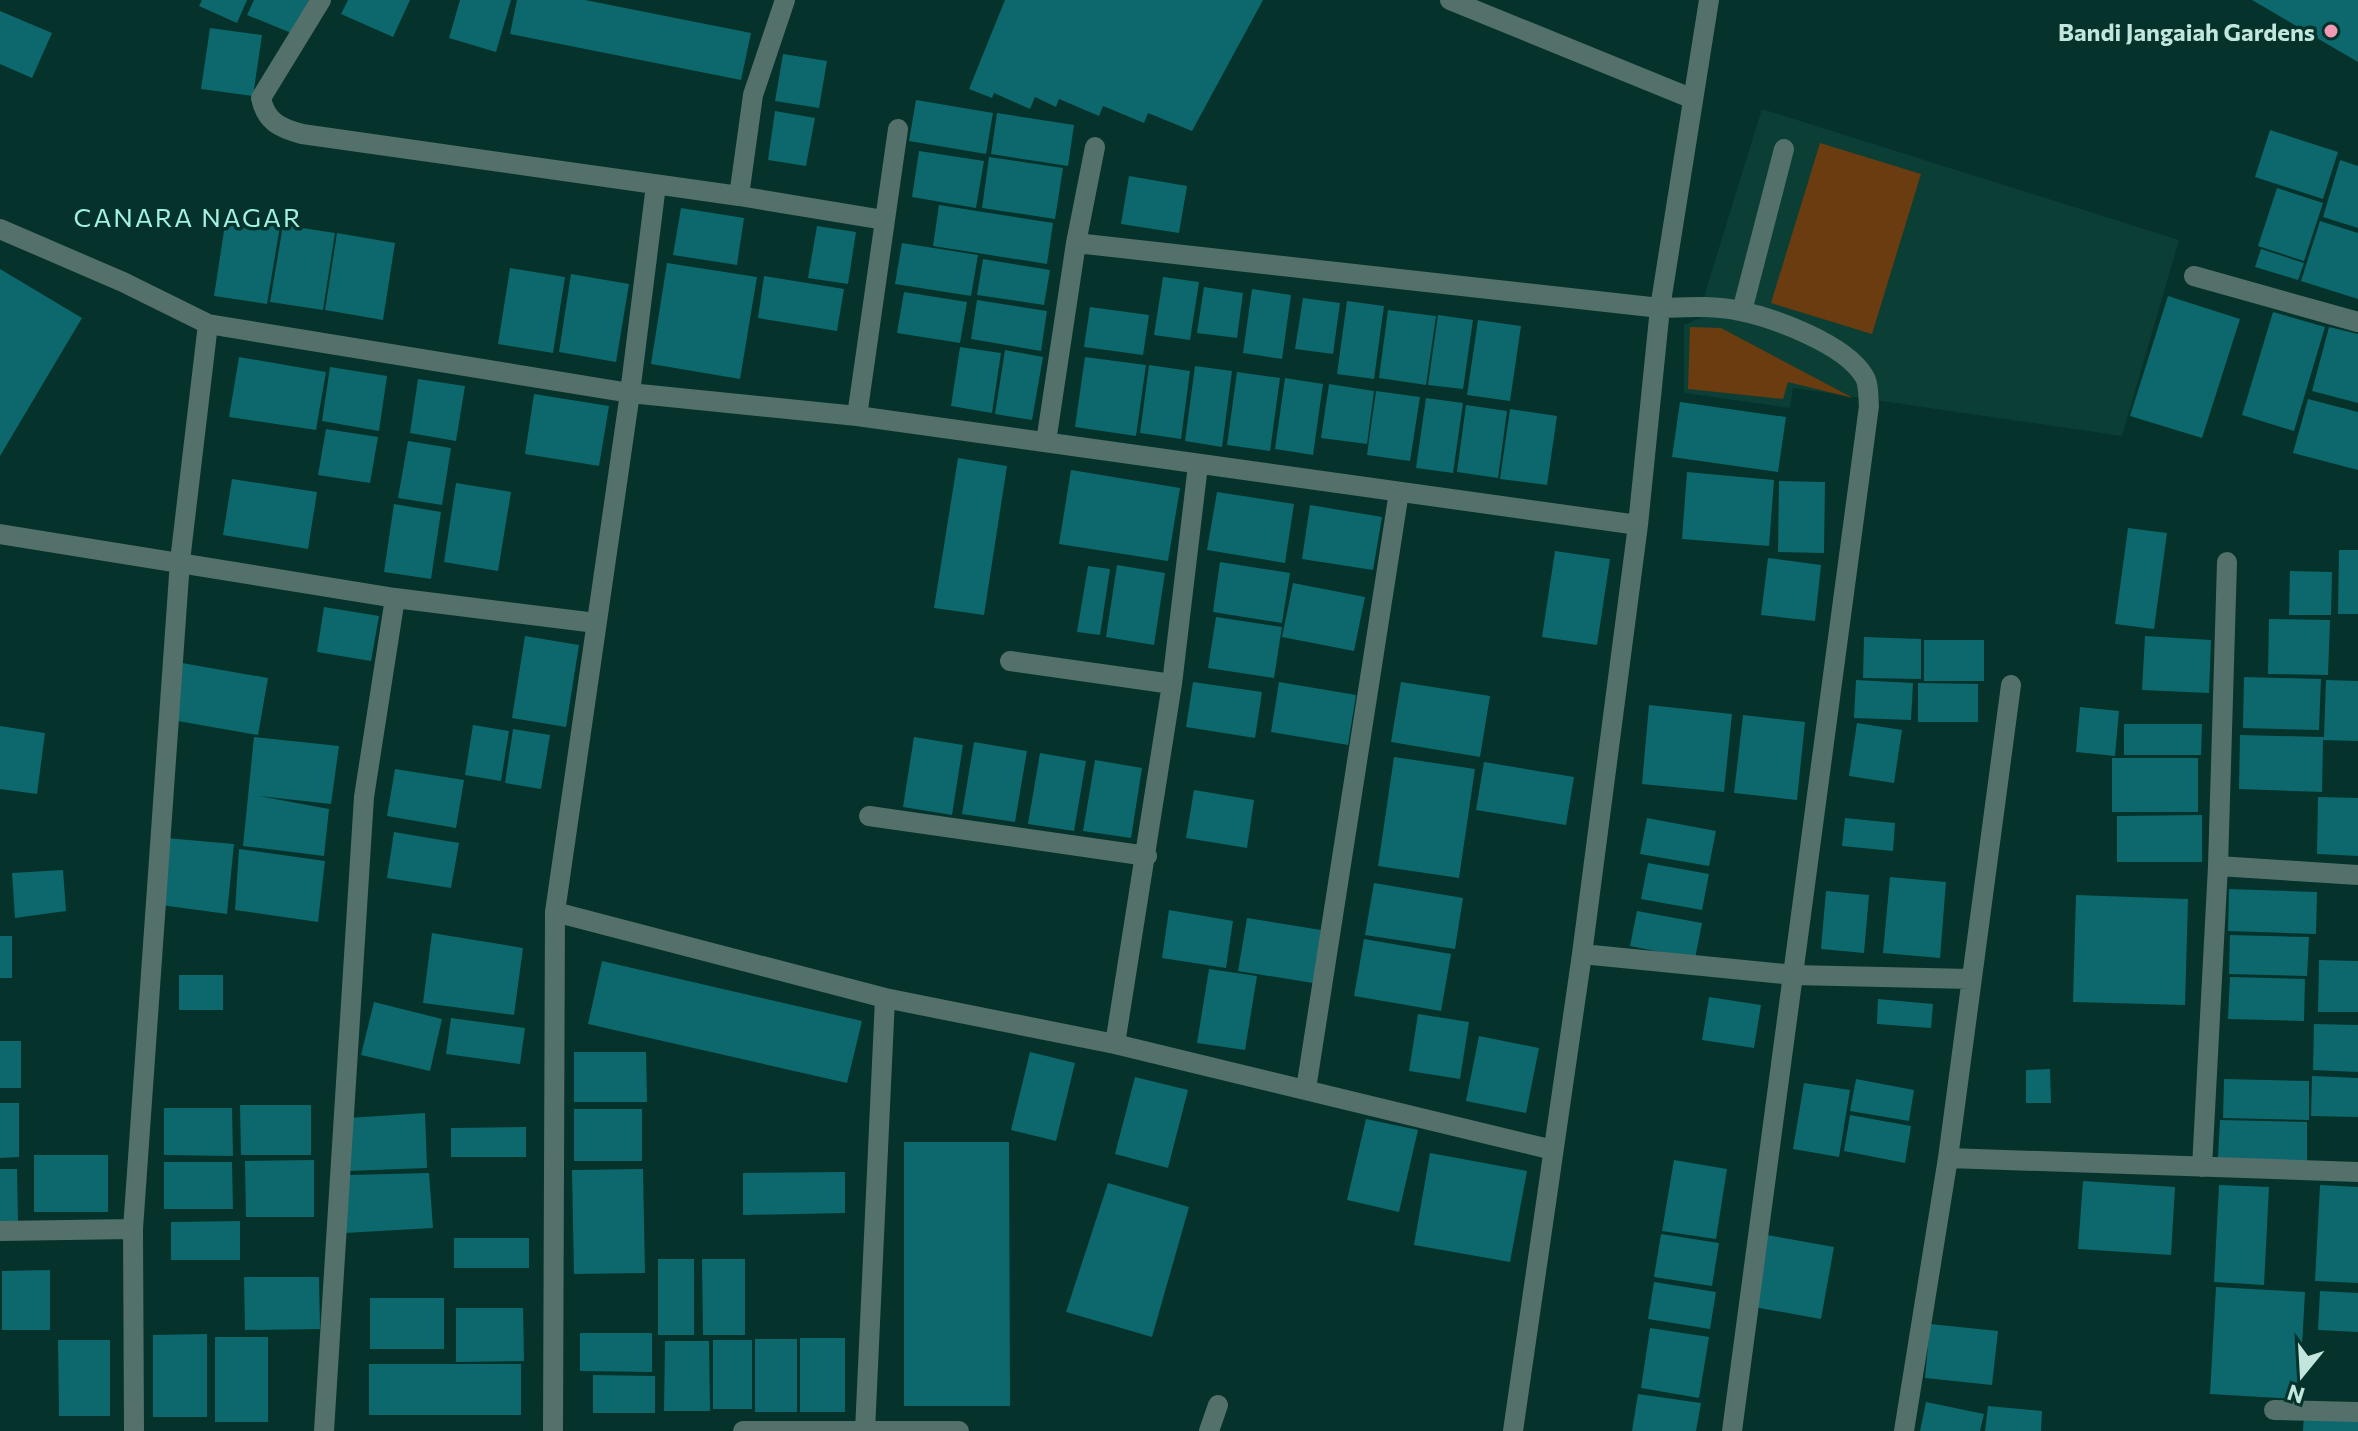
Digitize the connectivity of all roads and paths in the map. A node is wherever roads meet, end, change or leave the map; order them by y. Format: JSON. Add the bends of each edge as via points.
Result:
{"nodes":[{"id":1,"x":321,"y":0,"type":"edge"},
{"id":2,"x":785,"y":0,"type":"edge"},
{"id":3,"x":1450,"y":0,"type":"edge"},
{"id":4,"x":1709,"y":0,"type":"edge"},
{"id":5,"x":1475,"y":5,"type":"edge"},
{"id":6,"x":1693,"y":99,"type":"junction"},
{"id":7,"x":898,"y":129,"type":"dead end"},
{"id":8,"x":1095,"y":147,"type":"dead end"},
{"id":9,"x":1784,"y":149,"type":"dead end"},
{"id":10,"x":656,"y":185,"type":"junction"},
{"id":11,"x":739,"y":196,"type":"junction"},
{"id":12,"x":884,"y":220,"type":"junction"},
{"id":13,"x":0,"y":229,"type":"edge"},
{"id":14,"x":1076,"y":243,"type":"junction"},
{"id":15,"x":2194,"y":276,"type":"dead end"},
{"id":16,"x":1660,"y":308,"type":"junction"},
{"id":17,"x":1742,"y":311,"type":"junction"},
{"id":18,"x":2358,"y":322,"type":"edge"},
{"id":19,"x":208,"y":324,"type":"junction"},
{"id":20,"x":630,"y":393,"type":"junction"},
{"id":21,"x":857,"y":416,"type":"junction"},
{"id":22,"x":1046,"y":442,"type":"junction"},
{"id":23,"x":1198,"y":465,"type":"junction"},
{"id":24,"x":1399,"y":492,"type":"junction"},
{"id":25,"x":1638,"y":525,"type":"junction"},
{"id":26,"x":0,"y":534,"type":"edge"},
{"id":27,"x":180,"y":561,"type":"junction"},
{"id":28,"x":2227,"y":562,"type":"dead end"},
{"id":29,"x":395,"y":598,"type":"junction"},
{"id":30,"x":596,"y":623,"type":"junction"},
{"id":31,"x":1010,"y":661,"type":"dead end"},
{"id":32,"x":1172,"y":684,"type":"junction"},
{"id":33,"x":2011,"y":685,"type":"dead end"},
{"id":34,"x":869,"y":816,"type":"dead end"},
{"id":35,"x":1147,"y":856,"type":"junction"},
{"id":36,"x":2218,"y":866,"type":"junction"},
{"id":37,"x":2358,"y":875,"type":"edge"},
{"id":38,"x":555,"y":912,"type":"junction"},
{"id":39,"x":1582,"y":954,"type":"junction"},
{"id":40,"x":1794,"y":975,"type":"junction"},
{"id":41,"x":1970,"y":979,"type":"junction"},
{"id":42,"x":885,"y":998,"type":"junction"},
{"id":43,"x":1115,"y":1044,"type":"junction"},
{"id":44,"x":1306,"y":1089,"type":"junction"},
{"id":45,"x":1553,"y":1150,"type":"junction"},
{"id":46,"x":1948,"y":1158,"type":"junction"},
{"id":47,"x":2202,"y":1167,"type":"junction"},
{"id":48,"x":2358,"y":1172,"type":"edge"},
{"id":49,"x":133,"y":1229,"type":"junction"},
{"id":50,"x":0,"y":1231,"type":"edge"},
{"id":51,"x":1218,"y":1405,"type":"dead end"},
{"id":52,"x":2274,"y":1410,"type":"dead end"},
{"id":53,"x":2358,"y":1412,"type":"edge"},
{"id":54,"x":865,"y":1430,"type":"edge"},
{"id":55,"x":134,"y":1431,"type":"edge"},
{"id":56,"x":324,"y":1431,"type":"edge"},
{"id":57,"x":553,"y":1431,"type":"edge"},
{"id":58,"x":743,"y":1431,"type":"edge"},
{"id":59,"x":959,"y":1431,"type":"edge"},
{"id":60,"x":1209,"y":1431,"type":"edge"},
{"id":61,"x":1513,"y":1431,"type":"edge"},
{"id":62,"x":1732,"y":1431,"type":"edge"},
{"id":63,"x":1904,"y":1431,"type":"edge"}],
"edges":[{"from":1,"to":10,"type":"street","via":[[261,98],[264,113],[280,128]]},
{"from":2,"to":11,"type":"street","via":[[753,95]]},
{"from":3,"to":5,"type":"street"},
{"from":4,"to":6,"type":"street"},
{"from":5,"to":6,"type":"street"},
{"from":6,"to":16,"type":"street"},
{"from":7,"to":12,"type":"street"},
{"from":8,"to":14,"type":"street"},
{"from":9,"to":17,"type":"street"},
{"from":10,"to":11,"type":"street"},
{"from":10,"to":20,"type":"street"},
{"from":11,"to":12,"type":"street"},
{"from":12,"to":21,"type":"street"},
{"from":13,"to":19,"type":"street"},
{"from":14,"to":16,"type":"street"},
{"from":14,"to":22,"type":"street"},
{"from":15,"to":18,"type":"street"},
{"from":16,"to":17,"type":"street"},
{"from":16,"to":25,"type":"street"},
{"from":17,"to":40,"type":"street","via":[[1812,336],[1839,353],[1865,376],[1869,406]]},
{"from":19,"to":20,"type":"street"},
{"from":19,"to":27,"type":"street"},
{"from":20,"to":21,"type":"street"},
{"from":20,"to":30,"type":"street"},
{"from":21,"to":22,"type":"street"},
{"from":22,"to":23,"type":"street"},
{"from":23,"to":24,"type":"street"},
{"from":23,"to":32,"type":"street"},
{"from":24,"to":25,"type":"street"},
{"from":24,"to":44,"type":"street"},
{"from":25,"to":39,"type":"street"},
{"from":26,"to":27,"type":"street"},
{"from":27,"to":29,"type":"street"},
{"from":27,"to":49,"type":"street"},
{"from":28,"to":36,"type":"street"},
{"from":29,"to":30,"type":"street"},
{"from":29,"to":56,"type":"street","via":[[364,797]]},
{"from":30,"to":38,"type":"street"},
{"from":31,"to":32,"type":"street"},
{"from":32,"to":35,"type":"street"},
{"from":33,"to":41,"type":"street"},
{"from":34,"to":35,"type":"street"},
{"from":35,"to":43,"type":"street"},
{"from":36,"to":37,"type":"street"},
{"from":36,"to":47,"type":"street"},
{"from":38,"to":42,"type":"street"},
{"from":38,"to":57,"type":"street"},
{"from":39,"to":40,"type":"street"},
{"from":39,"to":45,"type":"street"},
{"from":40,"to":41,"type":"street"},
{"from":40,"to":62,"type":"street"},
{"from":41,"to":46,"type":"street"},
{"from":42,"to":43,"type":"street"},
{"from":42,"to":54,"type":"street"},
{"from":43,"to":44,"type":"street"},
{"from":44,"to":45,"type":"street"},
{"from":45,"to":61,"type":"street"},
{"from":46,"to":47,"type":"street"},
{"from":46,"to":63,"type":"street"},
{"from":47,"to":48,"type":"street"},
{"from":49,"to":50,"type":"street"},
{"from":49,"to":55,"type":"street"},
{"from":51,"to":60,"type":"street"},
{"from":52,"to":53,"type":"street"},
{"from":54,"to":58,"type":"street"},
{"from":54,"to":59,"type":"street"}]}
